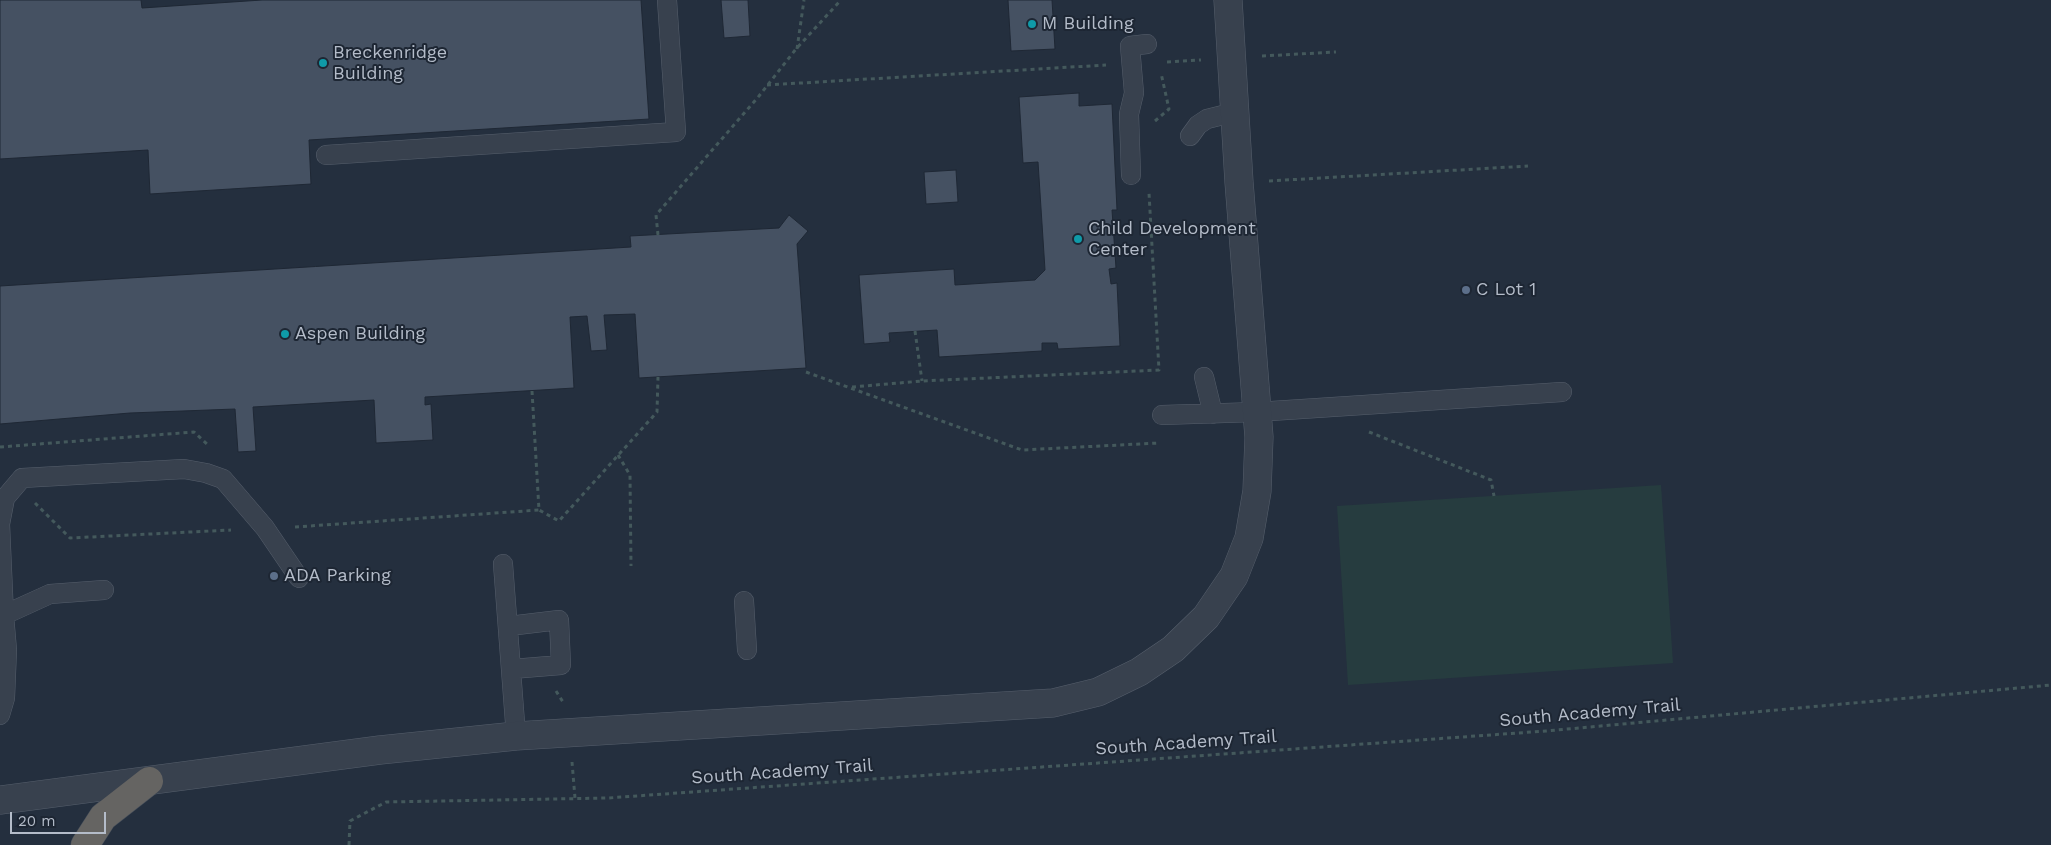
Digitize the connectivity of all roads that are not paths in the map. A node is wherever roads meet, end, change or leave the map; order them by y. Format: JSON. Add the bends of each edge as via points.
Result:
{"nodes":[{"id":1,"x":667,"y":0,"type":"edge"},
{"id":2,"x":1228,"y":0,"type":"edge"},
{"id":3,"x":1147,"y":44,"type":"dead end"},
{"id":4,"x":1235,"y":112,"type":"junction"},
{"id":5,"x":1190,"y":136,"type":"dead end"},
{"id":6,"x":326,"y":155,"type":"dead end"},
{"id":7,"x":1131,"y":175,"type":"dead end"},
{"id":8,"x":1204,"y":378,"type":"dead end"},
{"id":9,"x":1562,"y":392,"type":"dead end"},
{"id":10,"x":1256,"y":412,"type":"junction"},
{"id":11,"x":1213,"y":414,"type":"junction"},
{"id":12,"x":1162,"y":415,"type":"dead end"},
{"id":13,"x":503,"y":564,"type":"dead end"},
{"id":14,"x":299,"y":578,"type":"dead end"},
{"id":15,"x":104,"y":590,"type":"dead end"},
{"id":16,"x":744,"y":601,"type":"dead end"},
{"id":17,"x":4,"y":615,"type":"junction"},
{"id":18,"x":509,"y":626,"type":"junction"},
{"id":19,"x":747,"y":650,"type":"dead end"},
{"id":20,"x":512,"y":669,"type":"junction"},
{"id":21,"x":0,"y":715,"type":"edge"},
{"id":22,"x":516,"y":736,"type":"junction"},
{"id":23,"x":149,"y":780,"type":"junction"},
{"id":24,"x":0,"y":800,"type":"edge"},
{"id":25,"x":86,"y":845,"type":"edge"}],
"edges":[{"from":1,"to":6,"type":"lane","via":[[676,132]]},
{"from":2,"to":4,"type":"street"},
{"from":3,"to":7,"type":"lane","via":[[1130,46],[1134,93],[1129,114]]},
{"from":4,"to":5,"type":"lane","via":[[1207,119]]},
{"from":4,"to":10,"type":"street"},
{"from":8,"to":11,"type":"lane"},
{"from":9,"to":10,"type":"lane"},
{"from":10,"to":11,"type":"lane"},
{"from":10,"to":22,"type":"street","via":[[1259,437],[1257,491],[1250,538],[1234,576],[1206,617],[1173,649],[1139,672],[1098,692],[1053,703]]},
{"from":11,"to":12,"type":"lane"},
{"from":13,"to":18,"type":"lane"},
{"from":14,"to":17,"type":"lane","via":[[265,528],[222,479],[206,473],[184,469],[22,478],[5,498],[0,524]]},
{"from":15,"to":17,"type":"lane","via":[[50,594]]},
{"from":16,"to":19,"type":"lane"},
{"from":17,"to":21,"type":"lane","via":[[7,650],[5,698]]},
{"from":18,"to":20,"type":"lane"},
{"from":18,"to":20,"type":"lane","via":[[559,620],[561,665]]},
{"from":20,"to":22,"type":"lane"},
{"from":22,"to":23,"type":"street"},
{"from":23,"to":24,"type":"street"},
{"from":23,"to":25,"type":"highway","via":[[103,816]]}]}
